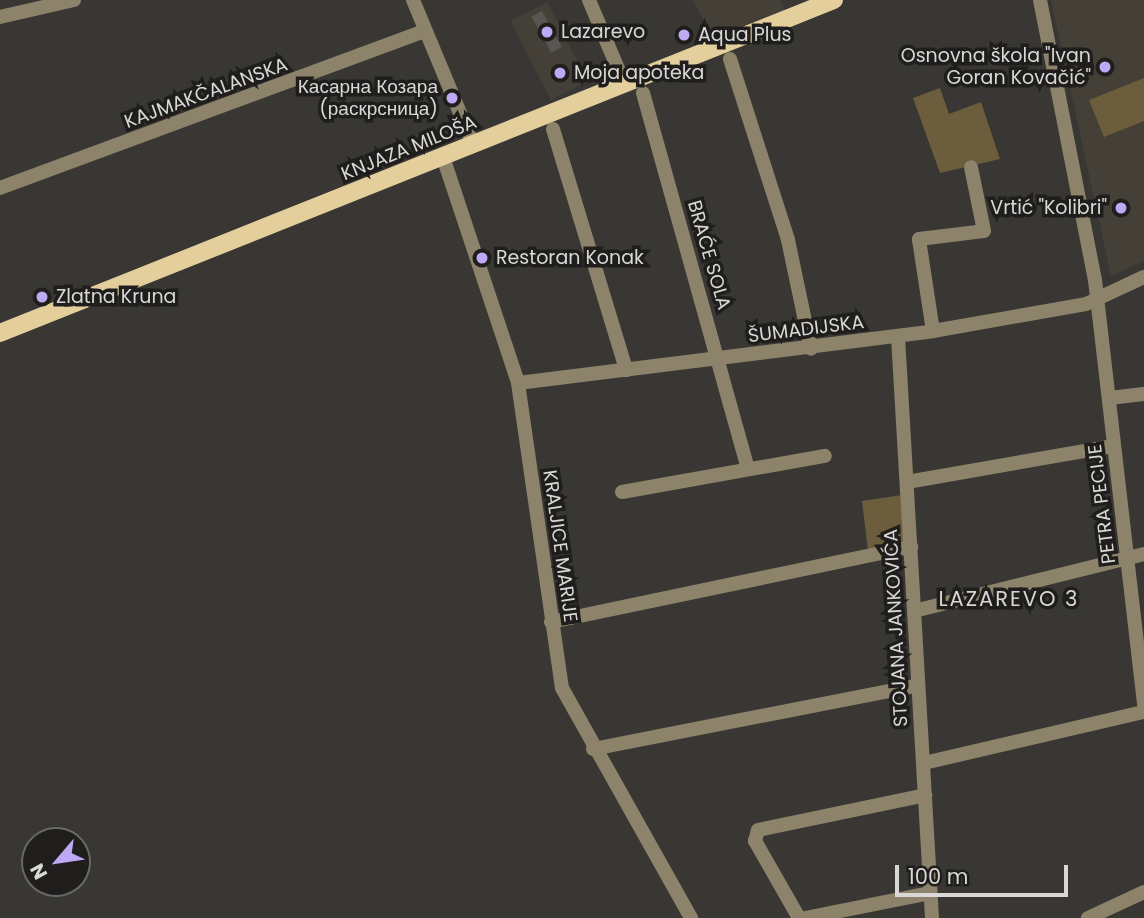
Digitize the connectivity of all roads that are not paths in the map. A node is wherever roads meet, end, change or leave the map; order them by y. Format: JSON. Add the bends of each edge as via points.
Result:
{"nodes":[{"id":1,"x":74,"y":0,"type":"edge"},
{"id":2,"x":413,"y":0,"type":"edge"},
{"id":3,"x":589,"y":0,"type":"edge"},
{"id":4,"x":834,"y":0,"type":"edge"},
{"id":5,"x":1040,"y":0,"type":"edge"},
{"id":6,"x":0,"y":16,"type":"edge"},
{"id":7,"x":425,"y":31,"type":"junction"},
{"id":8,"x":730,"y":59,"type":"dead end"},
{"id":9,"x":624,"y":83,"type":"junction"},
{"id":10,"x":643,"y":93,"type":"dead end"},
{"id":11,"x":553,"y":130,"type":"dead end"},
{"id":12,"x":473,"y":144,"type":"junction"},
{"id":13,"x":443,"y":157,"type":"junction"},
{"id":14,"x":971,"y":167,"type":"dead end"},
{"id":15,"x":0,"y":188,"type":"edge"},
{"id":16,"x":1144,"y":277,"type":"edge"},
{"id":17,"x":1097,"y":300,"type":"junction"},
{"id":18,"x":933,"y":331,"type":"junction"},
{"id":19,"x":0,"y":332,"type":"edge"},
{"id":20,"x":898,"y":337,"type":"junction"},
{"id":21,"x":811,"y":349,"type":"junction"},
{"id":22,"x":719,"y":360,"type":"junction"},
{"id":23,"x":625,"y":370,"type":"junction"},
{"id":24,"x":518,"y":383,"type":"junction"},
{"id":25,"x":1144,"y":394,"type":"edge"},
{"id":26,"x":1110,"y":398,"type":"junction"},
{"id":27,"x":1114,"y":446,"type":"junction"},
{"id":28,"x":825,"y":456,"type":"dead end"},
{"id":29,"x":748,"y":469,"type":"junction"},
{"id":30,"x":907,"y":482,"type":"junction"},
{"id":31,"x":622,"y":492,"type":"dead end"},
{"id":32,"x":911,"y":547,"type":"junction"},
{"id":33,"x":1144,"y":554,"type":"edge"},
{"id":34,"x":1128,"y":562,"type":"junction"},
{"id":35,"x":914,"y":611,"type":"junction"},
{"id":36,"x":551,"y":622,"type":"junction"},
{"id":37,"x":918,"y":685,"type":"junction"},
{"id":38,"x":1144,"y":705,"type":"edge"},
{"id":39,"x":1144,"y":712,"type":"edge"},
{"id":40,"x":593,"y":749,"type":"junction"},
{"id":41,"x":924,"y":763,"type":"junction"},
{"id":42,"x":925,"y":795,"type":"junction"},
{"id":43,"x":1144,"y":892,"type":"edge"},
{"id":44,"x":930,"y":893,"type":"junction"},
{"id":45,"x":691,"y":918,"type":"edge"},
{"id":46,"x":799,"y":918,"type":"edge"},
{"id":47,"x":805,"y":918,"type":"edge"},
{"id":48,"x":932,"y":918,"type":"edge"},
{"id":49,"x":1088,"y":918,"type":"edge"}],
"edges":[{"from":1,"to":6,"type":"street"},
{"from":2,"to":7,"type":"street"},
{"from":3,"to":9,"type":"street"},
{"from":4,"to":9,"type":"main road","name":"KNJAZA MILOŠA"},
{"from":5,"to":17,"type":"street","name":"PETRA PECIJE"},
{"from":7,"to":12,"type":"street"},
{"from":7,"to":15,"type":"street","name":"KAJMAKČALANSKA"},
{"from":8,"to":21,"type":"street","via":[[788,240]]},
{"from":9,"to":12,"type":"main road","name":"KNJAZA MILOŠA"},
{"from":10,"to":22,"type":"street","name":"BRAĆE SOLA"},
{"from":11,"to":23,"type":"street"},
{"from":12,"to":13,"type":"main road","name":"KNJAZA MILOŠA"},
{"from":13,"to":19,"type":"main road","name":"KNJAZA MILOŠA"},
{"from":13,"to":24,"type":"street","name":"KRALJICE MARIJE"},
{"from":14,"to":18,"type":"street","via":[[984,231],[919,239]]},
{"from":16,"to":17,"type":"street","name":"ŠUMADIJSKA"},
{"from":17,"to":18,"type":"street","name":"ŠUMADIJSKA"},
{"from":17,"to":26,"type":"street","name":"PETRA PECIJE"},
{"from":18,"to":20,"type":"street","name":"ŠUMADIJSKA"},
{"from":20,"to":21,"type":"street","name":"ŠUMADIJSKA"},
{"from":20,"to":30,"type":"street","name":"STOJANA JANKOVIĆA"},
{"from":21,"to":22,"type":"street","name":"ŠUMADIJSKA"},
{"from":22,"to":23,"type":"street","name":"ŠUMADIJSKA"},
{"from":22,"to":29,"type":"street","name":"BRAĆE SOLA"},
{"from":23,"to":24,"type":"street","name":"ŠUMADIJSKA"},
{"from":24,"to":36,"type":"street","name":"KRALJICE MARIJE"},
{"from":25,"to":26,"type":"street"},
{"from":26,"to":27,"type":"street","name":"PETRA PECIJE"},
{"from":27,"to":30,"type":"street"},
{"from":27,"to":34,"type":"street","name":"PETRA PECIJE"},
{"from":28,"to":29,"type":"street"},
{"from":29,"to":31,"type":"street"},
{"from":30,"to":32,"type":"street","name":"STOJANA JANKOVIĆA"},
{"from":32,"to":35,"type":"street","name":"STOJANA JANKOVIĆA"},
{"from":32,"to":36,"type":"street"},
{"from":33,"to":34,"type":"street"},
{"from":34,"to":35,"type":"street"},
{"from":34,"to":38,"type":"street","name":"PETRA PECIJE"},
{"from":35,"to":37,"type":"street","name":"STOJANA JANKOVIĆA"},
{"from":36,"to":40,"type":"street","name":"KRALJICE MARIJE","via":[[565,699]]},
{"from":37,"to":40,"type":"street"},
{"from":37,"to":41,"type":"street","name":"STOJANA JANKOVIĆA"},
{"from":39,"to":41,"type":"street"},
{"from":40,"to":45,"type":"street","name":"KRALJICE MARIJE"},
{"from":41,"to":42,"type":"street","name":"STOJANA JANKOVIĆA"},
{"from":42,"to":44,"type":"street","name":"STOJANA JANKOVIĆA"},
{"from":42,"to":46,"type":"street","via":[[758,830],[755,841]]},
{"from":43,"to":49,"type":"street"},
{"from":44,"to":47,"type":"street"},
{"from":44,"to":48,"type":"street","name":"STOJANA JANKOVIĆA"}]}
